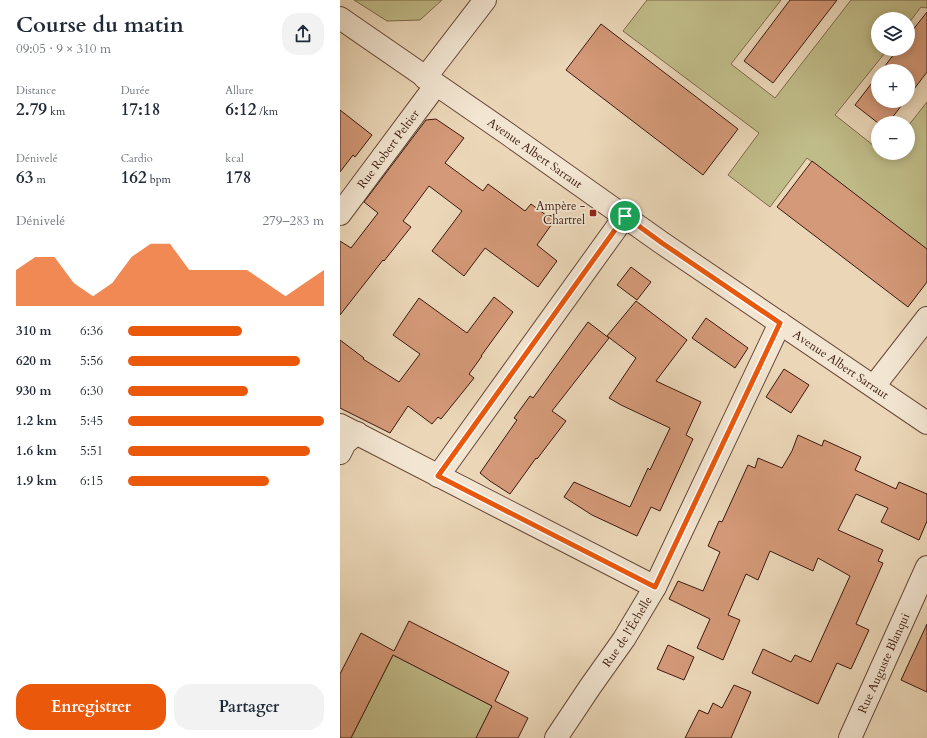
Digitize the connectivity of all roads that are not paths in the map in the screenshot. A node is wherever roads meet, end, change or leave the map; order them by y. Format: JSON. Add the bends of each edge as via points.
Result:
{"nodes":[{"id":1,"x":485,"y":0,"type":"edge"},
{"id":2,"x":340,"y":18,"type":"edge"},
{"id":3,"x":431,"y":81,"type":"junction"},
{"id":4,"x":340,"y":214,"type":"edge"},
{"id":5,"x":625,"y":216,"type":"junction"},
{"id":6,"x":927,"y":318,"type":"edge"},
{"id":7,"x":780,"y":323,"type":"junction"},
{"id":8,"x":874,"y":386,"type":"junction"},
{"id":9,"x":927,"y":423,"type":"edge"},
{"id":10,"x":348,"y":429,"type":"edge"},
{"id":11,"x":340,"y":453,"type":"edge"},
{"id":12,"x":438,"y":476,"type":"junction"},
{"id":13,"x":927,"y":567,"type":"edge"},
{"id":14,"x":655,"y":587,"type":"junction"},
{"id":15,"x":556,"y":738,"type":"edge"},
{"id":16,"x":850,"y":738,"type":"edge"}],
"edges":[{"from":1,"to":3,"type":"street","name":"Rue Robert Peltier"},
{"from":2,"to":3,"type":"street","name":"Avenue Albert Sarraut"},
{"from":3,"to":4,"type":"street","name":"Rue Robert Peltier"},
{"from":3,"to":5,"type":"street","name":"Avenue Albert Sarraut"},
{"from":5,"to":7,"type":"street","name":"Avenue Albert Sarraut"},
{"from":5,"to":12,"type":"street"},
{"from":6,"to":8,"type":"street"},
{"from":7,"to":8,"type":"street","name":"Avenue Albert Sarraut"},
{"from":7,"to":14,"type":"street","name":"Rue de l'Échelle"},
{"from":8,"to":9,"type":"street","name":"Avenue Albert Sarraut"},
{"from":10,"to":11,"type":"street"},
{"from":10,"to":12,"type":"street"},
{"from":12,"to":14,"type":"street"},
{"from":13,"to":16,"type":"street","name":"Rue Auguste Blanqui"},
{"from":14,"to":15,"type":"street","name":"Rue de l'Échelle","via":[[624,639]]}]}
